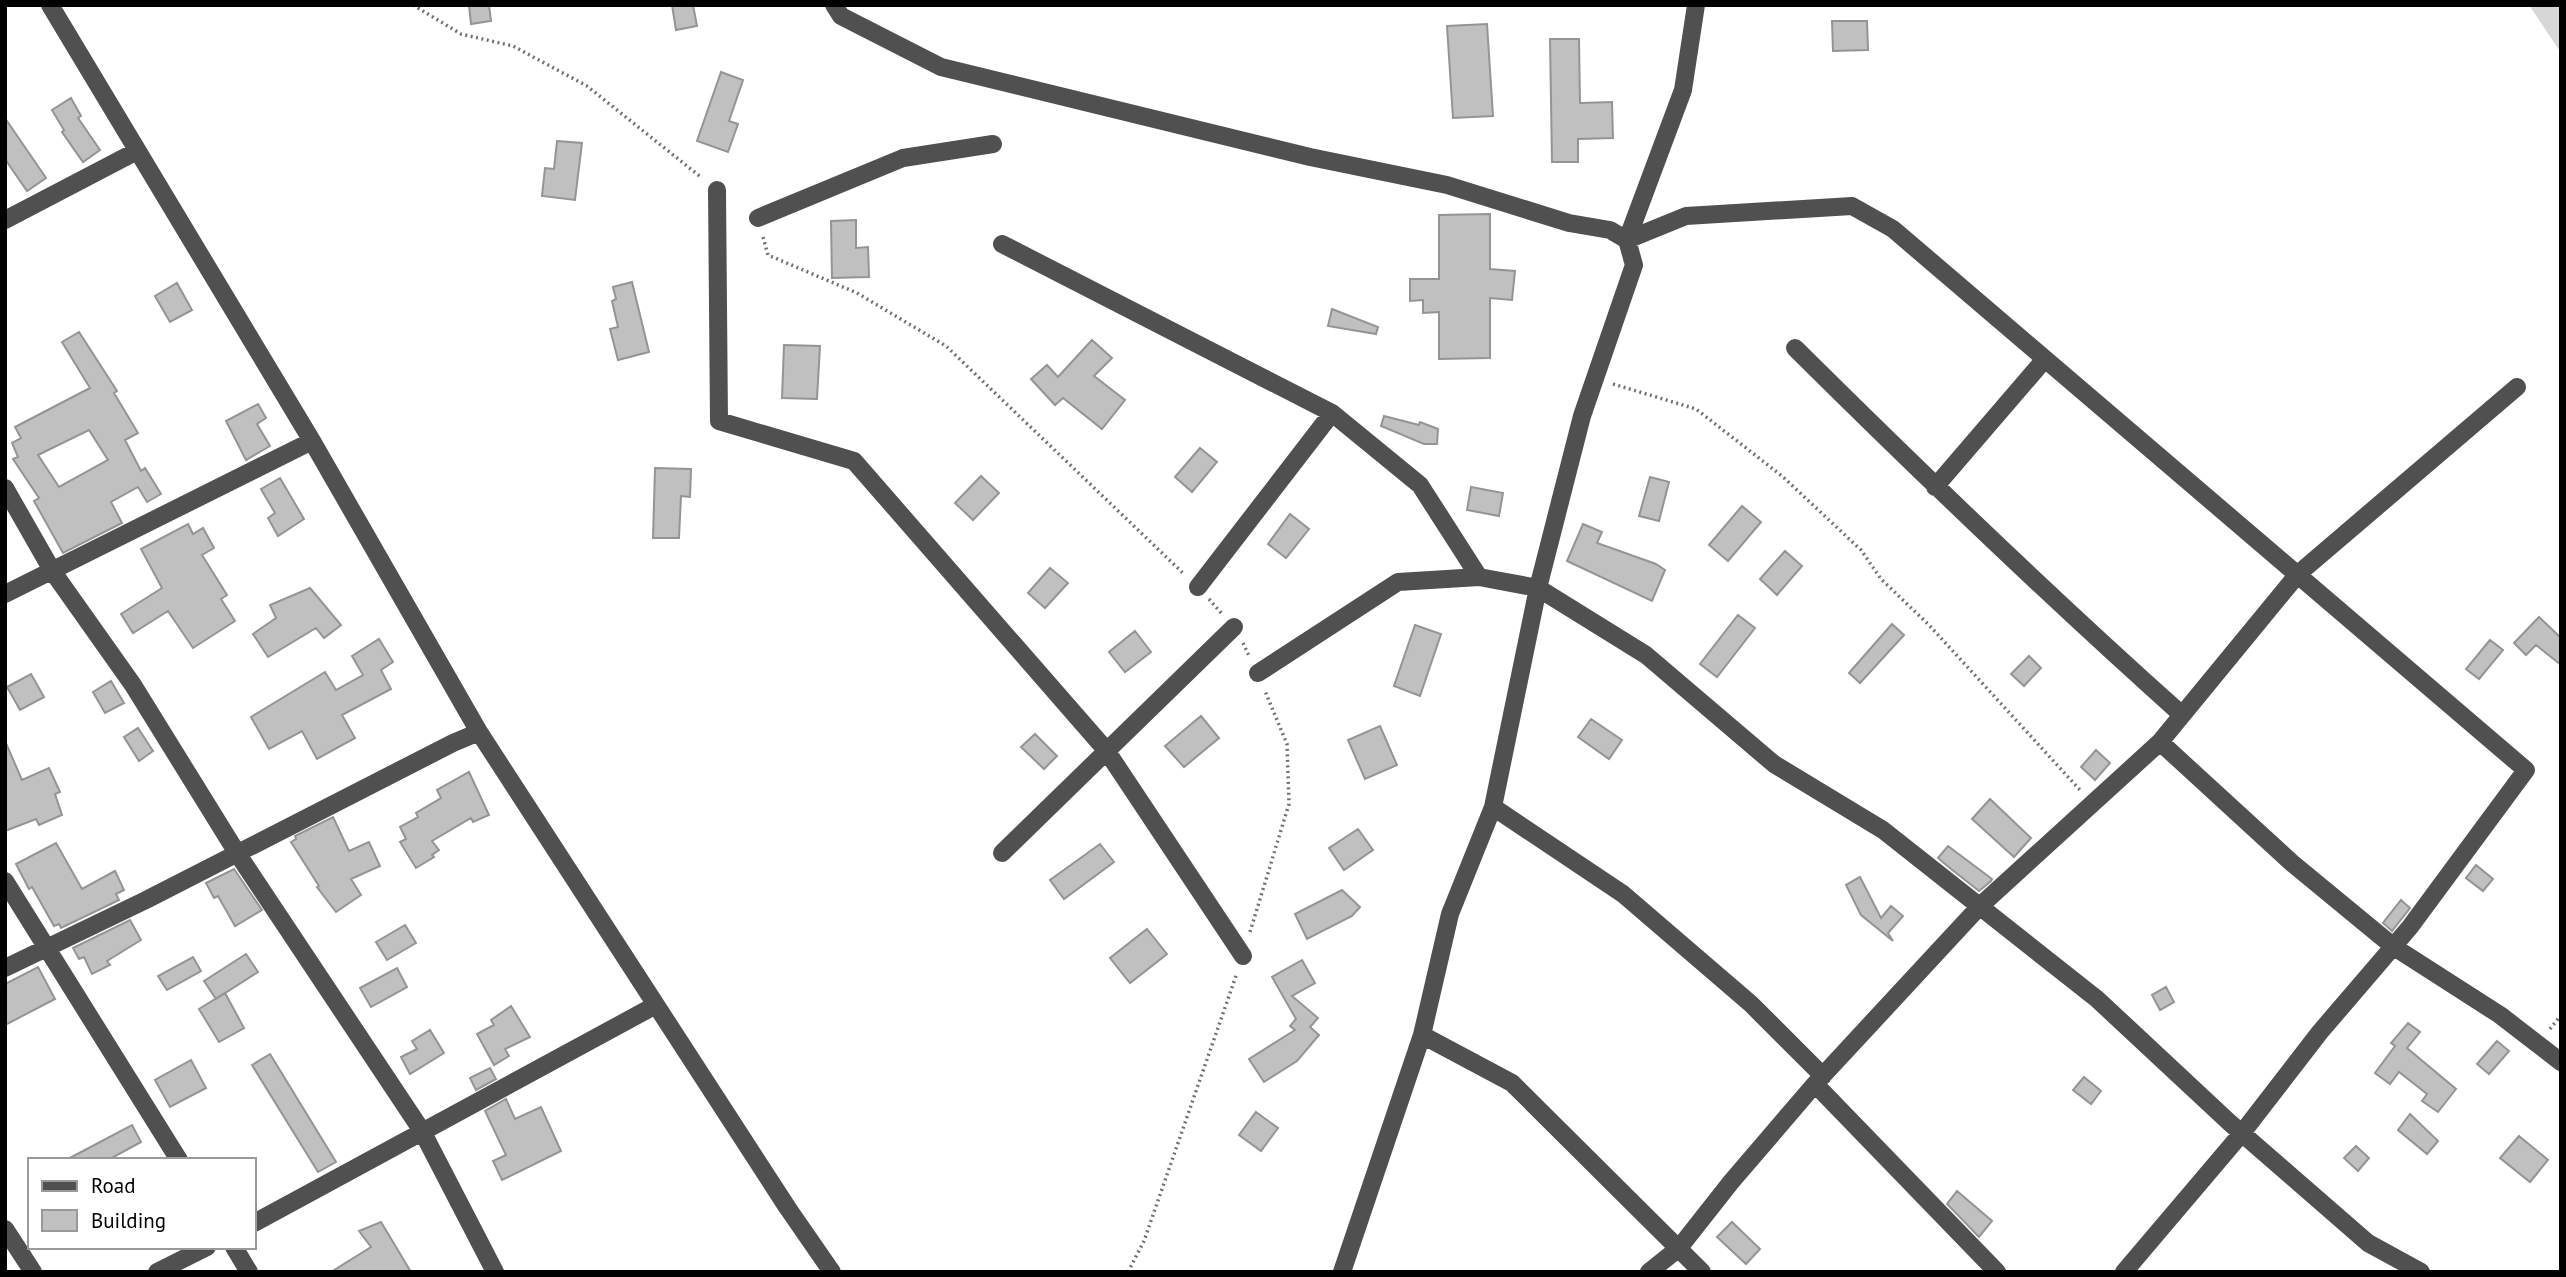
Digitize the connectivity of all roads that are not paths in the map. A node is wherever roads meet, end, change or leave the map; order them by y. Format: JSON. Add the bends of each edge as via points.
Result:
{"nodes":[{"id":1,"x":50,"y":5,"type":"edge"},
{"id":2,"x":834,"y":5,"type":"edge"},
{"id":3,"x":1696,"y":5,"type":"edge"},
{"id":4,"x":993,"y":144,"type":"dead end"},
{"id":5,"x":137,"y":151,"type":"junction"},
{"id":6,"x":717,"y":190,"type":"road end"},
{"id":7,"x":758,"y":218,"type":"road end"},
{"id":8,"x":5,"y":220,"type":"edge"},
{"id":9,"x":1627,"y":240,"type":"junction"},
{"id":10,"x":1002,"y":244,"type":"dead end"},
{"id":11,"x":1796,"y":348,"type":"dead end"},
{"id":12,"x":2045,"y":359,"type":"junction"},
{"id":13,"x":2517,"y":387,"type":"dead end"},
{"id":14,"x":1332,"y":413,"type":"junction"},
{"id":15,"x":312,"y":441,"type":"junction"},
{"id":16,"x":1935,"y":487,"type":"junction"},
{"id":17,"x":5,"y":488,"type":"edge"},
{"id":18,"x":53,"y":572,"type":"junction"},
{"id":19,"x":2298,"y":574,"type":"junction"},
{"id":20,"x":1479,"y":577,"type":"junction"},
{"id":21,"x":1198,"y":587,"type":"road end"},
{"id":22,"x":1538,"y":588,"type":"junction"},
{"id":23,"x":5,"y":594,"type":"edge"},
{"id":24,"x":1234,"y":627,"type":"road end"},
{"id":25,"x":1258,"y":673,"type":"road end"},
{"id":26,"x":2181,"y":714,"type":"junction"},
{"id":27,"x":479,"y":732,"type":"junction"},
{"id":28,"x":2161,"y":742,"type":"junction"},
{"id":29,"x":1106,"y":750,"type":"junction"},
{"id":30,"x":1493,"y":807,"type":"junction"},
{"id":31,"x":237,"y":853,"type":"junction"},
{"id":32,"x":1002,"y":853,"type":"dead end"},
{"id":33,"x":5,"y":881,"type":"edge"},
{"id":34,"x":1980,"y":906,"type":"junction"},
{"id":35,"x":2394,"y":947,"type":"junction"},
{"id":36,"x":45,"y":948,"type":"junction"},
{"id":37,"x":1242,"y":956,"type":"road end"},
{"id":38,"x":5,"y":968,"type":"edge"},
{"id":39,"x":656,"y":1005,"type":"junction"},
{"id":40,"x":1422,"y":1035,"type":"junction"},
{"id":41,"x":2561,"y":1062,"type":"edge"},
{"id":42,"x":1819,"y":1080,"type":"junction"},
{"id":43,"x":422,"y":1131,"type":"junction"},
{"id":44,"x":2242,"y":1133,"type":"junction"},
{"id":45,"x":178,"y":1158,"type":"edge"},
{"id":46,"x":256,"y":1222,"type":"edge"},
{"id":47,"x":5,"y":1228,"type":"edge"},
{"id":48,"x":1679,"y":1248,"type":"junction"},
{"id":49,"x":203,"y":1249,"type":"edge"},
{"id":50,"x":235,"y":1249,"type":"edge"},
{"id":51,"x":33,"y":1272,"type":"edge"},
{"id":52,"x":157,"y":1272,"type":"edge"},
{"id":53,"x":249,"y":1272,"type":"edge"},
{"id":54,"x":495,"y":1272,"type":"edge"},
{"id":55,"x":832,"y":1272,"type":"edge"},
{"id":56,"x":1342,"y":1272,"type":"edge"},
{"id":57,"x":1649,"y":1272,"type":"edge"},
{"id":58,"x":1702,"y":1272,"type":"edge"},
{"id":59,"x":1997,"y":1272,"type":"edge"},
{"id":60,"x":2124,"y":1272,"type":"edge"},
{"id":61,"x":2421,"y":1272,"type":"edge"}],
"edges":[{"from":1,"to":5,"type":"street"},
{"from":2,"to":9,"type":"street","via":[[841,16],[941,67],[1310,157],[1447,185],[1569,223],[1610,230]]},
{"from":3,"to":9,"type":"street","via":[[1683,90]]},
{"from":4,"to":7,"type":"street","via":[[903,159]]},
{"from":5,"to":8,"type":"street"},
{"from":5,"to":15,"type":"street"},
{"from":6,"to":29,"type":"street","via":[[719,421],[854,461]]},
{"from":9,"to":12,"type":"street","via":[[1686,216],[1852,206],[1893,229]]},
{"from":9,"to":22,"type":"street","via":[[1634,265],[1582,416]]},
{"from":10,"to":14,"type":"street"},
{"from":11,"to":16,"type":"street"},
{"from":12,"to":16,"type":"street"},
{"from":12,"to":19,"type":"street"},
{"from":13,"to":19,"type":"street"},
{"from":14,"to":20,"type":"street","via":[[1420,485]]},
{"from":14,"to":21,"type":"street"},
{"from":15,"to":18,"type":"street"},
{"from":15,"to":27,"type":"street"},
{"from":16,"to":26,"type":"street"},
{"from":17,"to":18,"type":"street"},
{"from":18,"to":23,"type":"street"},
{"from":18,"to":31,"type":"street","via":[[133,685]]},
{"from":19,"to":26,"type":"street"},
{"from":19,"to":35,"type":"street","via":[[2526,770]]},
{"from":20,"to":22,"type":"street"},
{"from":20,"to":25,"type":"street","via":[[1398,582]]},
{"from":22,"to":30,"type":"street"},
{"from":22,"to":34,"type":"street","via":[[1646,655],[1774,764],[1883,830]]},
{"from":24,"to":29,"type":"street"},
{"from":26,"to":28,"type":"street"},
{"from":27,"to":31,"type":"street"},
{"from":27,"to":39,"type":"street"},
{"from":28,"to":34,"type":"street"},
{"from":28,"to":35,"type":"street","via":[[2292,863]]},
{"from":29,"to":32,"type":"street"},
{"from":29,"to":37,"type":"street"},
{"from":30,"to":40,"type":"street","via":[[1450,914]]},
{"from":30,"to":42,"type":"street","via":[[1623,894],[1751,1004]]},
{"from":31,"to":36,"type":"street"},
{"from":31,"to":43,"type":"street"},
{"from":33,"to":36,"type":"street"},
{"from":34,"to":42,"type":"street"},
{"from":34,"to":44,"type":"street","via":[[2097,999]]},
{"from":35,"to":41,"type":"street","via":[[2500,1015]]},
{"from":35,"to":44,"type":"street","via":[[2320,1032]]},
{"from":36,"to":38,"type":"street"},
{"from":36,"to":45,"type":"street"},
{"from":39,"to":43,"type":"street"},
{"from":39,"to":55,"type":"street"},
{"from":40,"to":48,"type":"street","via":[[1512,1083]]},
{"from":40,"to":56,"type":"street"},
{"from":42,"to":48,"type":"street"},
{"from":42,"to":59,"type":"street"},
{"from":43,"to":46,"type":"street"},
{"from":43,"to":54,"type":"street"},
{"from":44,"to":60,"type":"street"},
{"from":44,"to":61,"type":"street","via":[[2368,1243]]},
{"from":47,"to":51,"type":"street"},
{"from":48,"to":57,"type":"street"},
{"from":48,"to":58,"type":"street"},
{"from":49,"to":52,"type":"street"},
{"from":50,"to":53,"type":"street"}]}
